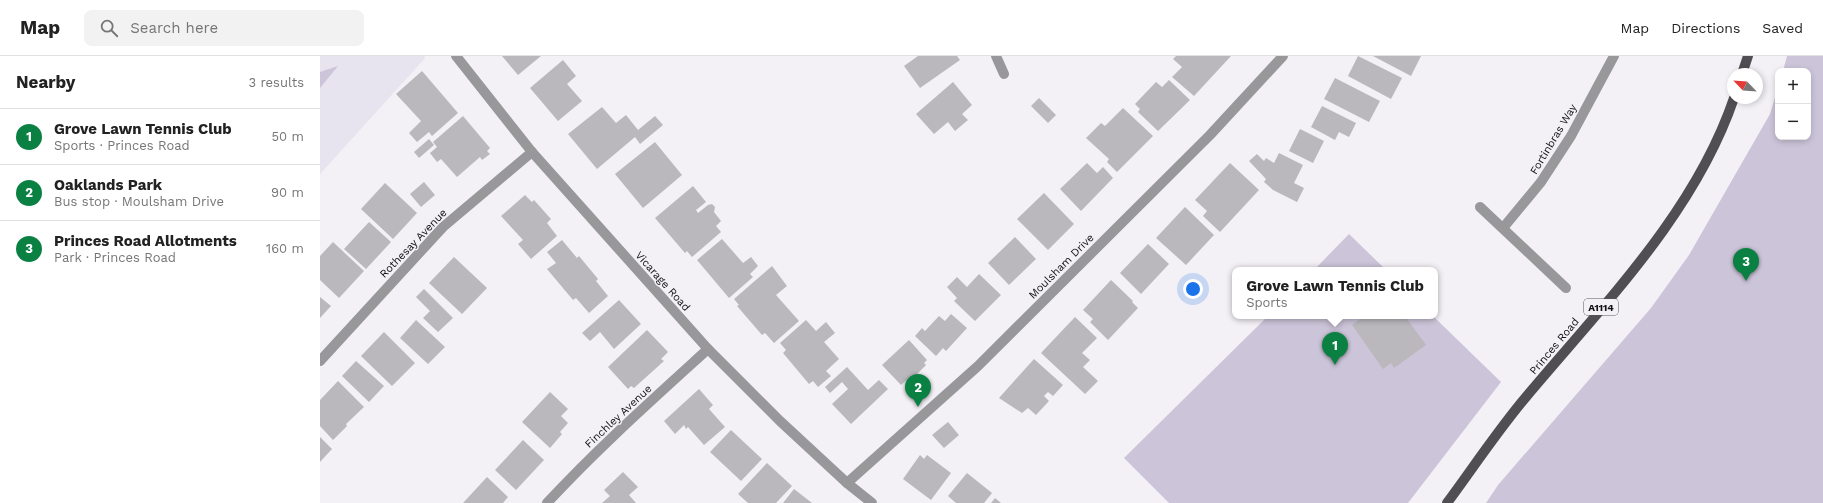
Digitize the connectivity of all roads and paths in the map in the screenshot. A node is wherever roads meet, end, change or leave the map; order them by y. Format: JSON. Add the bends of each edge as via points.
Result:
{"nodes":[{"id":1,"x":456,"y":56,"type":"edge"},
{"id":2,"x":996,"y":56,"type":"edge"},
{"id":3,"x":1283,"y":56,"type":"edge"},
{"id":4,"x":1614,"y":56,"type":"edge"},
{"id":5,"x":1748,"y":56,"type":"edge"},
{"id":6,"x":1744,"y":68,"type":"edge"},
{"id":7,"x":1004,"y":74,"type":"dead end"},
{"id":8,"x":1731,"y":104,"type":"edge"},
{"id":9,"x":532,"y":152,"type":"junction"},
{"id":10,"x":1480,"y":207,"type":"dead end"},
{"id":11,"x":1503,"y":228,"type":"junction"},
{"id":12,"x":1566,"y":288,"type":"dead end"},
{"id":13,"x":708,"y":349,"type":"junction"},
{"id":14,"x":320,"y":360,"type":"edge"},
{"id":15,"x":847,"y":483,"type":"junction"},
{"id":16,"x":547,"y":503,"type":"edge"},
{"id":17,"x":872,"y":503,"type":"edge"},
{"id":18,"x":1447,"y":503,"type":"edge"}],
"edges":[{"from":1,"to":9,"type":"street","name":"Vicarage Road"},
{"from":2,"to":7,"type":"street"},
{"from":3,"to":15,"type":"street","name":"Moulsham Drive","via":[[1210,135],[978,366]]},
{"from":4,"to":11,"type":"street","name":"Fortinbras Way","via":[[1571,136],[1545,176]]},
{"from":5,"to":6,"type":"main road"},
{"from":8,"to":18,"type":"main road","name":"Princes Road","number":"A1114","via":[[1708,159],[1650,250],[1525,399]]},
{"from":9,"to":13,"type":"street","name":"Vicarage Road"},
{"from":9,"to":14,"type":"street","name":"Rothesay Avenue","via":[[444,227]]},
{"from":10,"to":11,"type":"street"},
{"from":11,"to":12,"type":"street"},
{"from":13,"to":15,"type":"street","name":"Vicarage Road"},
{"from":13,"to":16,"type":"street","name":"Finchley Avenue","via":[[579,468]]},
{"from":15,"to":17,"type":"street","name":"Vicarage Road"}]}
